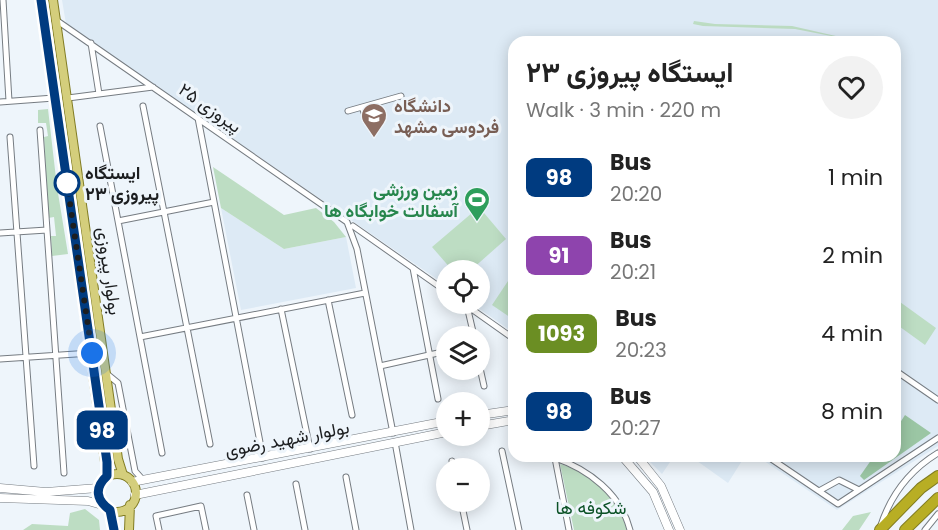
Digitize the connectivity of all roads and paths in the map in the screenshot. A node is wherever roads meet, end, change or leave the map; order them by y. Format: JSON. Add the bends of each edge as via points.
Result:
{"nodes":[{"id":1,"x":3,"y":0,"type":"edge"},
{"id":2,"x":41,"y":0,"type":"edge"},
{"id":3,"x":53,"y":0,"type":"edge"},
{"id":4,"x":56,"y":20,"type":"junction"},
{"id":5,"x":91,"y":44,"type":"junction"},
{"id":6,"x":154,"y":87,"type":"junction"},
{"id":7,"x":99,"y":94,"type":"junction"},
{"id":8,"x":401,"y":96,"type":"dead end"},
{"id":9,"x":54,"y":98,"type":"junction"},
{"id":10,"x":68,"y":98,"type":"junction"},
{"id":11,"x":9,"y":101,"type":"junction"},
{"id":12,"x":0,"y":102,"type":"edge"},
{"id":13,"x":143,"y":106,"type":"dead end"},
{"id":14,"x":362,"y":107,"type":"junction"},
{"id":15,"x":348,"y":111,"type":"dead end"},
{"id":16,"x":198,"y":118,"type":"junction"},
{"id":17,"x":366,"y":118,"type":"dead end"},
{"id":18,"x":100,"y":126,"type":"dead end"},
{"id":19,"x":40,"y":130,"type":"dead end"},
{"id":20,"x":10,"y":137,"type":"dead end"},
{"id":21,"x":214,"y":202,"type":"junction"},
{"id":22,"x":164,"y":212,"type":"junction"},
{"id":23,"x":118,"y":221,"type":"junction"},
{"id":24,"x":353,"y":226,"type":"dead end"},
{"id":25,"x":47,"y":230,"type":"junction"},
{"id":26,"x":18,"y":232,"type":"junction"},
{"id":27,"x":0,"y":233,"type":"edge"},
{"id":28,"x":413,"y":268,"type":"junction"},
{"id":29,"x":436,"y":284,"type":"edge"},
{"id":30,"x":365,"y":293,"type":"junction"},
{"id":31,"x":328,"y":300,"type":"junction"},
{"id":32,"x":282,"y":309,"type":"junction"},
{"id":33,"x":480,"y":314,"type":"edge"},
{"id":34,"x":236,"y":318,"type":"junction"},
{"id":35,"x":187,"y":327,"type":"junction"},
{"id":36,"x":508,"y":335,"type":"edge"},
{"id":37,"x":140,"y":337,"type":"junction"},
{"id":38,"x":92,"y":353,"type":"junction"},
{"id":39,"x":436,"y":354,"type":"edge"},
{"id":40,"x":56,"y":355,"type":"junction"},
{"id":41,"x":430,"y":355,"type":"junction"},
{"id":42,"x":27,"y":357,"type":"junction"},
{"id":43,"x":0,"y":359,"type":"edge"},
{"id":44,"x":380,"y":366,"type":"junction"},
{"id":45,"x":106,"y":374,"type":"junction"},
{"id":46,"x":901,"y":374,"type":"edge"},
{"id":47,"x":483,"y":380,"type":"edge"},
{"id":48,"x":484,"y":386,"type":"dead end"},
{"id":49,"x":437,"y":392,"type":"edge"},
{"id":50,"x":938,"y":400,"type":"edge"},
{"id":51,"x":508,"y":411,"type":"edge"},
{"id":52,"x":490,"y":414,"type":"edge"},
{"id":53,"x":351,"y":415,"type":"dead end"},
{"id":54,"x":508,"y":421,"type":"edge"},
{"id":55,"x":436,"y":423,"type":"edge"},
{"id":56,"x":490,"y":424,"type":"edge"},
{"id":57,"x":393,"y":433,"type":"junction"},
{"id":58,"x":436,"y":434,"type":"edge"},
{"id":59,"x":938,"y":438,"type":"edge"},
{"id":60,"x":394,"y":442,"type":"junction"},
{"id":61,"x":210,"y":444,"type":"dead end"},
{"id":62,"x":310,"y":449,"type":"junction"},
{"id":63,"x":502,"y":451,"type":"dead end"},
{"id":64,"x":162,"y":453,"type":"dead end"},
{"id":65,"x":938,"y":453,"type":"edge"},
{"id":66,"x":263,"y":458,"type":"junction"},
{"id":67,"x":556,"y":462,"type":"edge"},
{"id":68,"x":566,"y":462,"type":"edge"},
{"id":69,"x":627,"y":462,"type":"edge"},
{"id":70,"x":642,"y":462,"type":"edge"},
{"id":71,"x":776,"y":462,"type":"edge"},
{"id":72,"x":34,"y":466,"type":"dead end"},
{"id":73,"x":64,"y":473,"type":"dead end"},
{"id":74,"x":123,"y":475,"type":"junction"},
{"id":75,"x":107,"y":476,"type":"junction"},
{"id":76,"x":938,"y":476,"type":"edge"},
{"id":77,"x":346,"y":477,"type":"dead end"},
{"id":78,"x":144,"y":481,"type":"junction"},
{"id":79,"x":132,"y":482,"type":"junction"},
{"id":80,"x":296,"y":484,"type":"dead end"},
{"id":81,"x":0,"y":488,"type":"edge"},
{"id":82,"x":98,"y":488,"type":"junction"},
{"id":83,"x":859,"y":490,"type":"junction"},
{"id":84,"x":819,"y":491,"type":"junction"},
{"id":85,"x":135,"y":495,"type":"junction"},
{"id":86,"x":247,"y":495,"type":"dead end"},
{"id":87,"x":0,"y":498,"type":"edge"},
{"id":88,"x":938,"y":498,"type":"edge"},
{"id":89,"x":130,"y":506,"type":"junction"},
{"id":90,"x":106,"y":508,"type":"junction"},
{"id":91,"x":463,"y":512,"type":"edge"},
{"id":92,"x":938,"y":514,"type":"edge"},
{"id":93,"x":114,"y":530,"type":"edge"},
{"id":94,"x":129,"y":530,"type":"edge"},
{"id":95,"x":159,"y":530,"type":"edge"},
{"id":96,"x":206,"y":530,"type":"edge"},
{"id":97,"x":254,"y":530,"type":"edge"},
{"id":98,"x":305,"y":530,"type":"edge"},
{"id":99,"x":356,"y":530,"type":"edge"},
{"id":100,"x":411,"y":530,"type":"edge"},
{"id":101,"x":467,"y":530,"type":"edge"},
{"id":102,"x":519,"y":530,"type":"edge"},
{"id":103,"x":569,"y":530,"type":"edge"},
{"id":104,"x":630,"y":530,"type":"edge"},
{"id":105,"x":669,"y":530,"type":"edge"},
{"id":106,"x":680,"y":530,"type":"edge"},
{"id":107,"x":879,"y":530,"type":"edge"},
{"id":108,"x":904,"y":530,"type":"edge"},
{"id":109,"x":926,"y":530,"type":"edge"},
{"id":110,"x":932,"y":530,"type":"edge"}],
"edges":[{"from":1,"to":11,"type":"street"},
{"from":2,"to":9,"type":"main road","name":"بولوار پیروزی"},
{"from":3,"to":4,"type":"main road","name":"بولوار پیروزی"},
{"from":4,"to":5,"type":"street","name":"پیروزی ۲۵"},
{"from":4,"to":10,"type":"main road","name":"بولوار پیروزی"},
{"from":5,"to":6,"type":"street","name":"پیروزی ۲۵"},
{"from":5,"to":7,"type":"street"},
{"from":6,"to":7,"type":"street"},
{"from":6,"to":16,"type":"street","name":"پیروزی ۲۵"},
{"from":7,"to":10,"type":"street"},
{"from":8,"to":14,"type":"street"},
{"from":9,"to":10,"type":"main road"},
{"from":9,"to":11,"type":"street"},
{"from":9,"to":38,"type":"main road","name":"بولوار پیروزی"},
{"from":10,"to":45,"type":"main road","name":"بولوار پیروزی"},
{"from":11,"to":12,"type":"street"},
{"from":13,"to":22,"type":"street"},
{"from":14,"to":15,"type":"street"},
{"from":14,"to":17,"type":"street"},
{"from":16,"to":21,"type":"street"},
{"from":16,"to":30,"type":"street","name":"پیروزی ۲۵","via":[[347,222],[357,249]]},
{"from":18,"to":23,"type":"street"},
{"from":19,"to":25,"type":"street"},
{"from":20,"to":26,"type":"street"},
{"from":21,"to":22,"type":"street"},
{"from":21,"to":34,"type":"street"},
{"from":22,"to":23,"type":"street"},
{"from":22,"to":35,"type":"street"},
{"from":23,"to":37,"type":"street"},
{"from":24,"to":28,"type":"street"},
{"from":25,"to":26,"type":"street"},
{"from":25,"to":40,"type":"street"},
{"from":26,"to":27,"type":"street"},
{"from":26,"to":42,"type":"street"},
{"from":28,"to":29,"type":"street"},
{"from":28,"to":41,"type":"street"},
{"from":30,"to":31,"type":"street"},
{"from":30,"to":44,"type":"street"},
{"from":31,"to":32,"type":"street"},
{"from":31,"to":53,"type":"street"},
{"from":32,"to":34,"type":"street"},
{"from":32,"to":62,"type":"street"},
{"from":33,"to":36,"type":"street"},
{"from":34,"to":35,"type":"street"},
{"from":34,"to":66,"type":"street"},
{"from":35,"to":37,"type":"street"},
{"from":35,"to":61,"type":"street"},
{"from":37,"to":64,"type":"street"},
{"from":38,"to":40,"type":"street"},
{"from":38,"to":75,"type":"main road","name":"بولوار پیروزی"},
{"from":39,"to":41,"type":"street"},
{"from":40,"to":42,"type":"street"},
{"from":40,"to":73,"type":"street"},
{"from":41,"to":44,"type":"street"},
{"from":41,"to":49,"type":"street"},
{"from":42,"to":43,"type":"street"},
{"from":42,"to":72,"type":"street"},
{"from":44,"to":57,"type":"street"},
{"from":45,"to":74,"type":"main road","name":"بولوار پیروزی"},
{"from":45,"to":78,"type":"street","via":[[118,383],[135,471]]},
{"from":46,"to":50,"type":"street"},
{"from":47,"to":48,"type":"street"},
{"from":51,"to":52,"type":"street"},
{"from":54,"to":56,"type":"street"},
{"from":55,"to":57,"type":"street","name":"بولوار شهید رضوی"},
{"from":57,"to":60,"type":"street"},
{"from":57,"to":62,"type":"street","name":"بولوار شهید رضوی"},
{"from":58,"to":60,"type":"street","name":"بولوار شهید رضوی"},
{"from":59,"to":83,"type":"street"},
{"from":60,"to":85,"type":"street","name":"بولوار شهید رضوی"},
{"from":60,"to":100,"type":"street"},
{"from":62,"to":66,"type":"street","name":"بولوار شهید رضوی"},
{"from":63,"to":102,"type":"street"},
{"from":65,"to":107,"type":"street","via":[[906,479],[888,505]]},
{"from":66,"to":78,"type":"street","name":"بولوار شهید رضوی"},
{"from":67,"to":103,"type":"street"},
{"from":68,"to":104,"type":"street","via":[[595,478],[614,497]]},
{"from":69,"to":105,"type":"street","via":[[653,492]]},
{"from":70,"to":106,"type":"street","via":[[662,486]]},
{"from":71,"to":84,"type":"street"},
{"from":74,"to":75,"type":"main road"},
{"from":74,"to":79,"type":"main road"},
{"from":75,"to":82,"type":"main road"},
{"from":76,"to":107,"type":"highway"},
{"from":77,"to":99,"type":"street"},
{"from":78,"to":79,"type":"street","name":"بولوار شهید رضوی"},
{"from":79,"to":85,"type":"main road"},
{"from":80,"to":98,"type":"street"},
{"from":81,"to":82,"type":"street","via":[[58,492]]},
{"from":82,"to":90,"type":"main road"},
{"from":83,"to":84,"type":"street","via":[[839,480]]},
{"from":83,"to":84,"type":"street","via":[[838,504]]},
{"from":85,"to":89,"type":"main road"},
{"from":86,"to":97,"type":"street"},
{"from":87,"to":90,"type":"street","via":[[88,501]]},
{"from":88,"to":108,"type":"highway"},
{"from":89,"to":90,"type":"main road","via":[[117,512]]},
{"from":89,"to":94,"type":"main road"},
{"from":90,"to":93,"type":"main road"},
{"from":91,"to":101,"type":"street"},
{"from":92,"to":109,"type":"street"},
{"from":95,"to":96,"type":"street","via":[[156,516],[201,506]]},
{"from":109,"to":110,"type":"street"}]}
